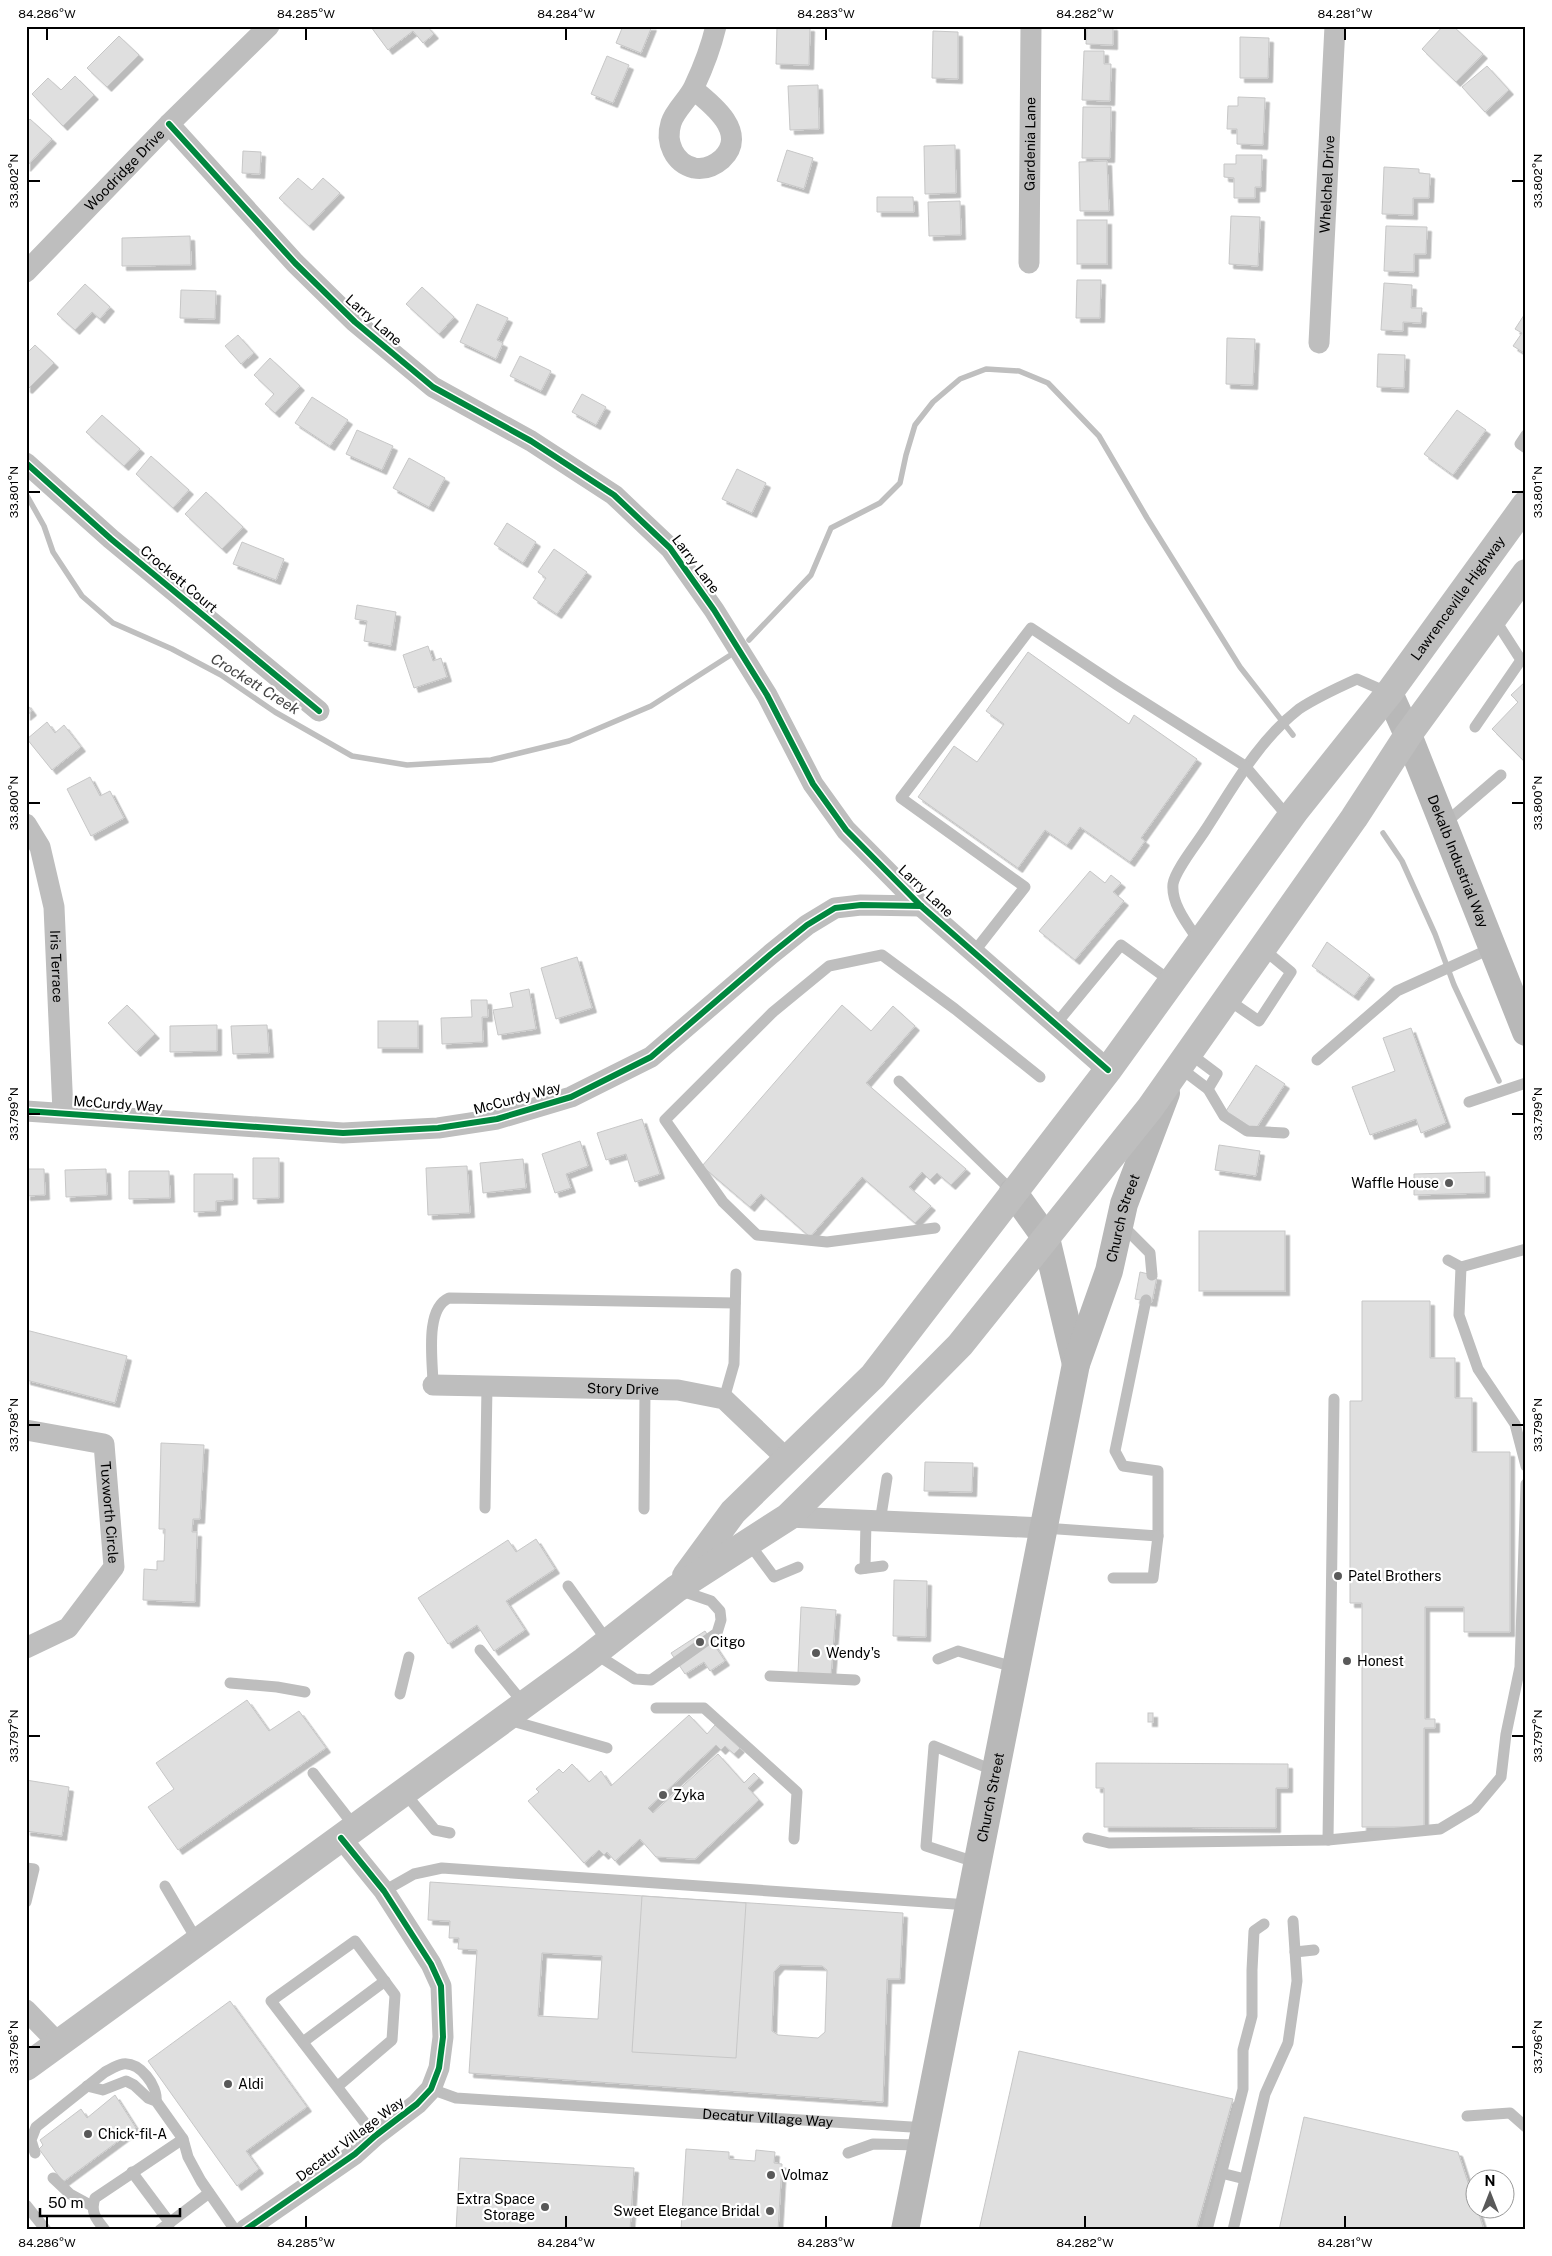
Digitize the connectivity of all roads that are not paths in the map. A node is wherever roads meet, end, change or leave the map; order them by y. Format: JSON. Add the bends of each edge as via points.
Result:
{"nodes":[{"id":1,"x":269,"y":26,"type":"edge"},
{"id":2,"x":716,"y":26,"type":"edge"},
{"id":3,"x":1031,"y":26,"type":"edge"},
{"id":4,"x":1335,"y":26,"type":"edge"},
{"id":5,"x":693,"y":89,"type":"dead end"},
{"id":6,"x":169,"y":124,"type":"junction"},
{"id":7,"x":1029,"y":262,"type":"dead end"},
{"id":8,"x":26,"y":272,"type":"edge"},
{"id":9,"x":1319,"y":343,"type":"dead end"},
{"id":10,"x":26,"y":463,"type":"edge"},
{"id":11,"x":1526,"y":504,"type":"edge"},
{"id":12,"x":1526,"y":573,"type":"edge"},
{"id":13,"x":1493,"y":617,"type":"junction"},
{"id":14,"x":1389,"y":694,"type":"junction"},
{"id":15,"x":319,"y":711,"type":"dead end"},
{"id":16,"x":1475,"y":727,"type":"dead end"},
{"id":17,"x":1408,"y":736,"type":"junction"},
{"id":18,"x":1245,"y":766,"type":"junction"},
{"id":19,"x":1501,"y":775,"type":"dead end"},
{"id":20,"x":1290,"y":818,"type":"junction"},
{"id":21,"x":26,"y":824,"type":"edge"},
{"id":22,"x":1443,"y":825,"type":"junction"},
{"id":23,"x":921,"y":906,"type":"junction"},
{"id":24,"x":1200,"y":944,"type":"junction"},
{"id":25,"x":1262,"y":948,"type":"junction"},
{"id":26,"x":1492,"y":948,"type":"junction"},
{"id":27,"x":974,"y":952,"type":"junction"},
{"id":28,"x":1173,"y":983,"type":"junction"},
{"id":29,"x":1227,"y":999,"type":"junction"},
{"id":30,"x":1056,"y":1024,"type":"junction"},
{"id":31,"x":1525,"y":1030,"type":"edge"},
{"id":32,"x":1317,"y":1060,"type":"dead end"},
{"id":33,"x":1181,"y":1064,"type":"junction"},
{"id":34,"x":1108,"y":1070,"type":"junction"},
{"id":35,"x":1040,"y":1077,"type":"dead end"},
{"id":36,"x":899,"y":1081,"type":"dead end"},
{"id":37,"x":1526,"y":1083,"type":"edge"},
{"id":38,"x":1208,"y":1089,"type":"junction"},
{"id":39,"x":1469,"y":1102,"type":"dead end"},
{"id":40,"x":26,"y":1111,"type":"edge"},
{"id":41,"x":64,"y":1112,"type":"junction"},
{"id":42,"x":1284,"y":1134,"type":"dead end"},
{"id":43,"x":1013,"y":1192,"type":"junction"},
{"id":44,"x":1120,"y":1223,"type":"junction"},
{"id":45,"x":935,"y":1228,"type":"dead end"},
{"id":46,"x":1046,"y":1238,"type":"junction"},
{"id":47,"x":1526,"y":1249,"type":"edge"},
{"id":48,"x":1448,"y":1260,"type":"dead end"},
{"id":49,"x":1461,"y":1268,"type":"junction"},
{"id":50,"x":736,"y":1274,"type":"dead end"},
{"id":51,"x":1152,"y":1275,"type":"dead end"},
{"id":52,"x":1146,"y":1300,"type":"dead end"},
{"id":53,"x":735,"y":1303,"type":"junction"},
{"id":54,"x":1076,"y":1364,"type":"junction"},
{"id":55,"x":433,"y":1385,"type":"joint"},
{"id":56,"x":487,"y":1386,"type":"junction"},
{"id":57,"x":646,"y":1389,"type":"junction"},
{"id":58,"x":724,"y":1399,"type":"junction"},
{"id":59,"x":1334,"y":1399,"type":"dead end"},
{"id":60,"x":26,"y":1430,"type":"edge"},
{"id":61,"x":788,"y":1460,"type":"junction"},
{"id":62,"x":1526,"y":1466,"type":"edge"},
{"id":63,"x":887,"y":1478,"type":"dead end"},
{"id":64,"x":1526,"y":1484,"type":"edge"},
{"id":65,"x":485,"y":1508,"type":"dead end"},
{"id":66,"x":644,"y":1509,"type":"dead end"},
{"id":67,"x":788,"y":1516,"type":"junction"},
{"id":68,"x":873,"y":1522,"type":"junction"},
{"id":69,"x":1044,"y":1528,"type":"junction"},
{"id":70,"x":1158,"y":1536,"type":"junction"},
{"id":71,"x":748,"y":1542,"type":"junction"},
{"id":72,"x":883,"y":1566,"type":"dead end"},
{"id":73,"x":798,"y":1567,"type":"dead end"},
{"id":74,"x":1114,"y":1578,"type":"dead end"},
{"id":75,"x":568,"y":1586,"type":"dead end"},
{"id":76,"x":676,"y":1589,"type":"junction"},
{"id":77,"x":26,"y":1648,"type":"edge"},
{"id":78,"x":601,"y":1648,"type":"junction"},
{"id":79,"x":480,"y":1650,"type":"dead end"},
{"id":80,"x":409,"y":1657,"type":"dead end"},
{"id":81,"x":938,"y":1659,"type":"dead end"},
{"id":82,"x":1017,"y":1668,"type":"junction"},
{"id":83,"x":770,"y":1676,"type":"dead end"},
{"id":84,"x":856,"y":1680,"type":"dead end"},
{"id":85,"x":230,"y":1683,"type":"dead end"},
{"id":86,"x":305,"y":1692,"type":"dead end"},
{"id":87,"x":400,"y":1694,"type":"dead end"},
{"id":88,"x":656,"y":1708,"type":"dead end"},
{"id":89,"x":514,"y":1711,"type":"junction"},
{"id":90,"x":606,"y":1748,"type":"dead end"},
{"id":91,"x":997,"y":1772,"type":"junction"},
{"id":92,"x":313,"y":1773,"type":"dead end"},
{"id":93,"x":404,"y":1792,"type":"junction"},
{"id":94,"x":348,"y":1833,"type":"junction"},
{"id":95,"x":450,"y":1833,"type":"dead end"},
{"id":96,"x":1088,"y":1838,"type":"dead end"},
{"id":97,"x":794,"y":1839,"type":"dead end"},
{"id":98,"x":1328,"y":1840,"type":"junction"},
{"id":99,"x":979,"y":1863,"type":"junction"},
{"id":100,"x":26,"y":1868,"type":"edge"},
{"id":101,"x":166,"y":1886,"type":"dead end"},
{"id":102,"x":384,"y":1891,"type":"junction"},
{"id":103,"x":26,"y":1902,"type":"edge"},
{"id":104,"x":970,"y":1906,"type":"junction"},
{"id":105,"x":1293,"y":1921,"type":"dead end"},
{"id":106,"x":1264,"y":1924,"type":"dead end"},
{"id":107,"x":198,"y":1942,"type":"junction"},
{"id":108,"x":1314,"y":1950,"type":"dead end"},
{"id":109,"x":1295,"y":1952,"type":"junction"},
{"id":110,"x":385,"y":1981,"type":"junction"},
{"id":111,"x":26,"y":2010,"type":"edge"},
{"id":112,"x":303,"y":2042,"type":"junction"},
{"id":113,"x":58,"y":2043,"type":"junction"},
{"id":114,"x":26,"y":2067,"type":"edge"},
{"id":115,"x":87,"y":2086,"type":"junction"},
{"id":116,"x":338,"y":2086,"type":"junction"},
{"id":117,"x":431,"y":2089,"type":"junction"},
{"id":118,"x":1243,"y":2089,"type":"junction"},
{"id":119,"x":1264,"y":2094,"type":"junction"},
{"id":120,"x":156,"y":2101,"type":"junction"},
{"id":121,"x":1466,"y":2116,"type":"dead end"},
{"id":122,"x":1526,"y":2127,"type":"edge"},
{"id":123,"x":375,"y":2136,"type":"junction"},
{"id":124,"x":925,"y":2137,"type":"junction"},
{"id":125,"x":183,"y":2139,"type":"junction"},
{"id":126,"x":35,"y":2153,"type":"dead end"},
{"id":127,"x":848,"y":2153,"type":"dead end"},
{"id":128,"x":132,"y":2172,"type":"junction"},
{"id":129,"x":1222,"y":2173,"type":"junction"},
{"id":130,"x":53,"y":2178,"type":"dead end"},
{"id":131,"x":1245,"y":2179,"type":"junction"},
{"id":132,"x":209,"y":2193,"type":"junction"},
{"id":133,"x":26,"y":2205,"type":"edge"},
{"id":134,"x":92,"y":2206,"type":"junction"},
{"id":135,"x":170,"y":2223,"type":"junction"},
{"id":136,"x":46,"y":2230,"type":"edge"},
{"id":137,"x":104,"y":2230,"type":"edge"},
{"id":138,"x":160,"y":2230,"type":"edge"},
{"id":139,"x":235,"y":2230,"type":"edge"},
{"id":140,"x":245,"y":2230,"type":"edge"},
{"id":141,"x":905,"y":2230,"type":"edge"},
{"id":142,"x":1207,"y":2230,"type":"edge"},
{"id":143,"x":1234,"y":2230,"type":"edge"}],
"edges":[{"from":1,"to":6,"type":"street","name":"Woodridge Drive"},
{"from":2,"to":5,"type":"street"},
{"from":3,"to":7,"type":"street","name":"Gardenia Lane"},
{"from":4,"to":9,"type":"street","name":"Whelchel Drive"},
{"from":6,"to":8,"type":"street","name":"Woodridge Drive"},
{"from":6,"to":23,"type":"street","name":"Larry Lane","via":[[295,262],[356,322],[433,387],[531,441],[614,495],[670,548],[768,695],[813,784],[846,830]]},
{"from":10,"to":15,"type":"street","name":"Crockett Court","via":[[111,539]]},
{"from":11,"to":14,"type":"highway","name":"Lawrenceville Highway"},
{"from":12,"to":13,"type":"highway"},
{"from":13,"to":16,"type":"lane","via":[[1521,660]]},
{"from":13,"to":17,"type":"highway"},
{"from":14,"to":17,"type":"main road","name":"Dekalb Industrial Way"},
{"from":14,"to":18,"type":"lane","via":[[1357,680],[1331,691],[1300,709],[1270,736]]},
{"from":14,"to":20,"type":"highway","name":"Lawrenceville Highway"},
{"from":17,"to":22,"type":"main road","name":"Dekalb Industrial Way"},
{"from":17,"to":25,"type":"highway"},
{"from":18,"to":20,"type":"lane"},
{"from":18,"to":24,"type":"lane","via":[[1173,884],[1178,907]]},
{"from":18,"to":27,"type":"lane","via":[[1031,628],[901,798],[1025,887]]},
{"from":19,"to":22,"type":"lane"},
{"from":20,"to":24,"type":"highway","name":"Lawrenceville Highway"},
{"from":21,"to":41,"type":"street","name":"Iris Terrace","via":[[40,847],[54,907]]},
{"from":22,"to":26,"type":"main road","name":"Dekalb Industrial Way"},
{"from":23,"to":27,"type":"street","name":"Larry Lane"},
{"from":23,"to":41,"type":"street","name":"McCurdy Way","via":[[835,908],[778,948],[651,1057],[571,1097],[497,1120],[438,1128],[343,1133]]},
{"from":24,"to":28,"type":"highway","name":"Lawrenceville Highway"},
{"from":25,"to":29,"type":"highway"},
{"from":25,"to":29,"type":"lane","via":[[1291,972],[1259,1021]]},
{"from":26,"to":31,"type":"main road","name":"Dekalb Industrial Way"},
{"from":26,"to":32,"type":"lane","via":[[1397,991]]},
{"from":27,"to":30,"type":"street","name":"Larry Lane"},
{"from":28,"to":30,"type":"lane","via":[[1121,945]]},
{"from":28,"to":34,"type":"highway","name":"Lawrenceville Highway"},
{"from":29,"to":33,"type":"highway"},
{"from":30,"to":34,"type":"street","name":"Larry Lane"},
{"from":33,"to":38,"type":"lane"},
{"from":33,"to":38,"type":"lane","via":[[1217,1074]]},
{"from":33,"to":44,"type":"main road","name":"Church Street","via":[[1136,1170]]},
{"from":33,"to":46,"type":"highway"},
{"from":34,"to":43,"type":"highway","name":"Lawrenceville Highway"},
{"from":35,"to":45,"type":"lane","via":[[882,955],[829,966],[773,1012],[665,1120],[722,1202],[757,1235],[827,1242]]},
{"from":36,"to":43,"type":"lane"},
{"from":37,"to":39,"type":"lane"},
{"from":38,"to":42,"type":"lane","via":[[1224,1116],[1247,1131]]},
{"from":40,"to":41,"type":"street","name":"McCurdy Way"},
{"from":43,"to":46,"type":"main road","name":"Church Street"},
{"from":43,"to":61,"type":"highway","name":"Lawrenceville Highway","via":[[873,1376]]},
{"from":44,"to":51,"type":"lane","via":[[1150,1253]]},
{"from":44,"to":54,"type":"main road","name":"Church Street","via":[[1109,1270]]},
{"from":46,"to":54,"type":"main road","name":"Church Street"},
{"from":46,"to":67,"type":"highway","via":[[960,1344]]},
{"from":47,"to":49,"type":"lane"},
{"from":48,"to":49,"type":"lane"},
{"from":49,"to":62,"type":"lane","via":[[1459,1315],[1478,1369],[1515,1424]]},
{"from":50,"to":53,"type":"lane"},
{"from":52,"to":70,"type":"lane","via":[[1115,1451],[1123,1466],[1158,1471]]},
{"from":53,"to":55,"type":"lane","via":[[449,1298],[437,1308],[433,1322]]},
{"from":53,"to":58,"type":"lane","via":[[734,1364]]},
{"from":54,"to":69,"type":"main road","name":"Church Street"},
{"from":55,"to":56,"type":"street","name":"Story Drive"},
{"from":56,"to":57,"type":"street","name":"Story Drive"},
{"from":56,"to":65,"type":"lane"},
{"from":57,"to":58,"type":"street","name":"Story Drive","via":[[678,1390]]},
{"from":57,"to":66,"type":"lane"},
{"from":58,"to":61,"type":"street"},
{"from":59,"to":98,"type":"lane"},
{"from":60,"to":77,"type":"street","name":"Tuxworth Circle","via":[[104,1444],[114,1567],[68,1628]]},
{"from":61,"to":76,"type":"highway","name":"Lawrenceville Highway","via":[[733,1512]]},
{"from":63,"to":68,"type":"lane"},
{"from":64,"to":98,"type":"lane","via":[[1520,1667],[1501,1777],[1475,1808],[1440,1829]]},
{"from":67,"to":68,"type":"street"},
{"from":67,"to":71,"type":"highway"},
{"from":68,"to":69,"type":"street"},
{"from":68,"to":72,"type":"lane","via":[[862,1568]]},
{"from":69,"to":70,"type":"lane"},
{"from":69,"to":82,"type":"main road","name":"Church Street"},
{"from":70,"to":74,"type":"lane","via":[[1153,1578]]},
{"from":71,"to":73,"type":"lane","via":[[774,1578]]},
{"from":71,"to":76,"type":"highway"},
{"from":75,"to":78,"type":"lane"},
{"from":76,"to":78,"type":"highway"},
{"from":76,"to":78,"type":"lane","via":[[711,1601],[720,1611],[717,1633],[651,1680],[635,1679]]},
{"from":78,"to":89,"type":"highway"},
{"from":79,"to":89,"type":"lane"},
{"from":80,"to":87,"type":"lane"},
{"from":81,"to":82,"type":"lane","via":[[958,1651]]},
{"from":82,"to":91,"type":"main road","name":"Church Street"},
{"from":83,"to":84,"type":"lane"},
{"from":85,"to":86,"type":"lane"},
{"from":88,"to":97,"type":"lane","via":[[704,1708],[797,1792]]},
{"from":89,"to":90,"type":"lane"},
{"from":89,"to":93,"type":"highway"},
{"from":91,"to":99,"type":"main road","name":"Church Street"},
{"from":91,"to":99,"type":"lane","via":[[934,1746],[926,1846]]},
{"from":92,"to":94,"type":"lane"},
{"from":93,"to":94,"type":"highway"},
{"from":93,"to":95,"type":"lane","via":[[435,1830]]},
{"from":94,"to":102,"type":"street","name":"Decatur Village Way"},
{"from":94,"to":107,"type":"highway"},
{"from":96,"to":98,"type":"lane","via":[[1108,1843]]},
{"from":99,"to":104,"type":"main road","name":"Church Street"},
{"from":100,"to":103,"type":"lane","via":[[34,1869]]},
{"from":101,"to":107,"type":"lane"},
{"from":102,"to":104,"type":"lane","via":[[414,1874],[442,1868]]},
{"from":102,"to":117,"type":"street","name":"Decatur Village Way","via":[[431,1964],[441,1986],[443,2037],[439,2068]]},
{"from":104,"to":124,"type":"main road","name":"Church Street"},
{"from":105,"to":109,"type":"lane"},
{"from":106,"to":118,"type":"lane","via":[[1254,1931],[1252,2016],[1243,2050]]},
{"from":107,"to":113,"type":"highway"},
{"from":108,"to":109,"type":"lane"},
{"from":109,"to":119,"type":"lane","via":[[1297,1981],[1288,2043]]},
{"from":110,"to":112,"type":"lane"},
{"from":110,"to":112,"type":"lane","via":[[356,1941],[271,2001]]},
{"from":110,"to":116,"type":"lane","via":[[395,1995],[392,2040]]},
{"from":111,"to":113,"type":"street"},
{"from":112,"to":116,"type":"lane"},
{"from":113,"to":114,"type":"highway"},
{"from":115,"to":120,"type":"lane","via":[[103,2090],[126,2081]]},
{"from":115,"to":120,"type":"lane","via":[[116,2066],[130,2064],[137,2067],[154,2086]]},
{"from":115,"to":126,"type":"lane","via":[[36,2127],[31,2140]]},
{"from":116,"to":123,"type":"lane"},
{"from":117,"to":123,"type":"street","name":"Decatur Village Way"},
{"from":117,"to":124,"type":"lane","name":"Decatur Village Way","via":[[456,2098]]},
{"from":118,"to":119,"type":"lane"},
{"from":118,"to":129,"type":"lane"},
{"from":119,"to":131,"type":"lane"},
{"from":120,"to":125,"type":"lane"},
{"from":121,"to":122,"type":"lane","via":[[1510,2113]]},
{"from":123,"to":140,"type":"street","name":"Decatur Village Way","via":[[355,2154]]},
{"from":124,"to":127,"type":"lane","via":[[873,2144]]},
{"from":124,"to":141,"type":"main road","name":"Church Street"},
{"from":125,"to":128,"type":"lane"},
{"from":125,"to":132,"type":"lane","via":[[188,2157]]},
{"from":128,"to":134,"type":"lane","via":[[95,2198]]},
{"from":128,"to":135,"type":"lane"},
{"from":129,"to":131,"type":"lane"},
{"from":129,"to":142,"type":"lane"},
{"from":130,"to":134,"type":"lane","via":[[70,2194]]},
{"from":131,"to":143,"type":"lane"},
{"from":132,"to":135,"type":"lane"},
{"from":132,"to":139,"type":"lane"},
{"from":133,"to":136,"type":"lane"},
{"from":134,"to":137,"type":"lane","via":[[94,2216]]},
{"from":135,"to":138,"type":"lane"}]}
